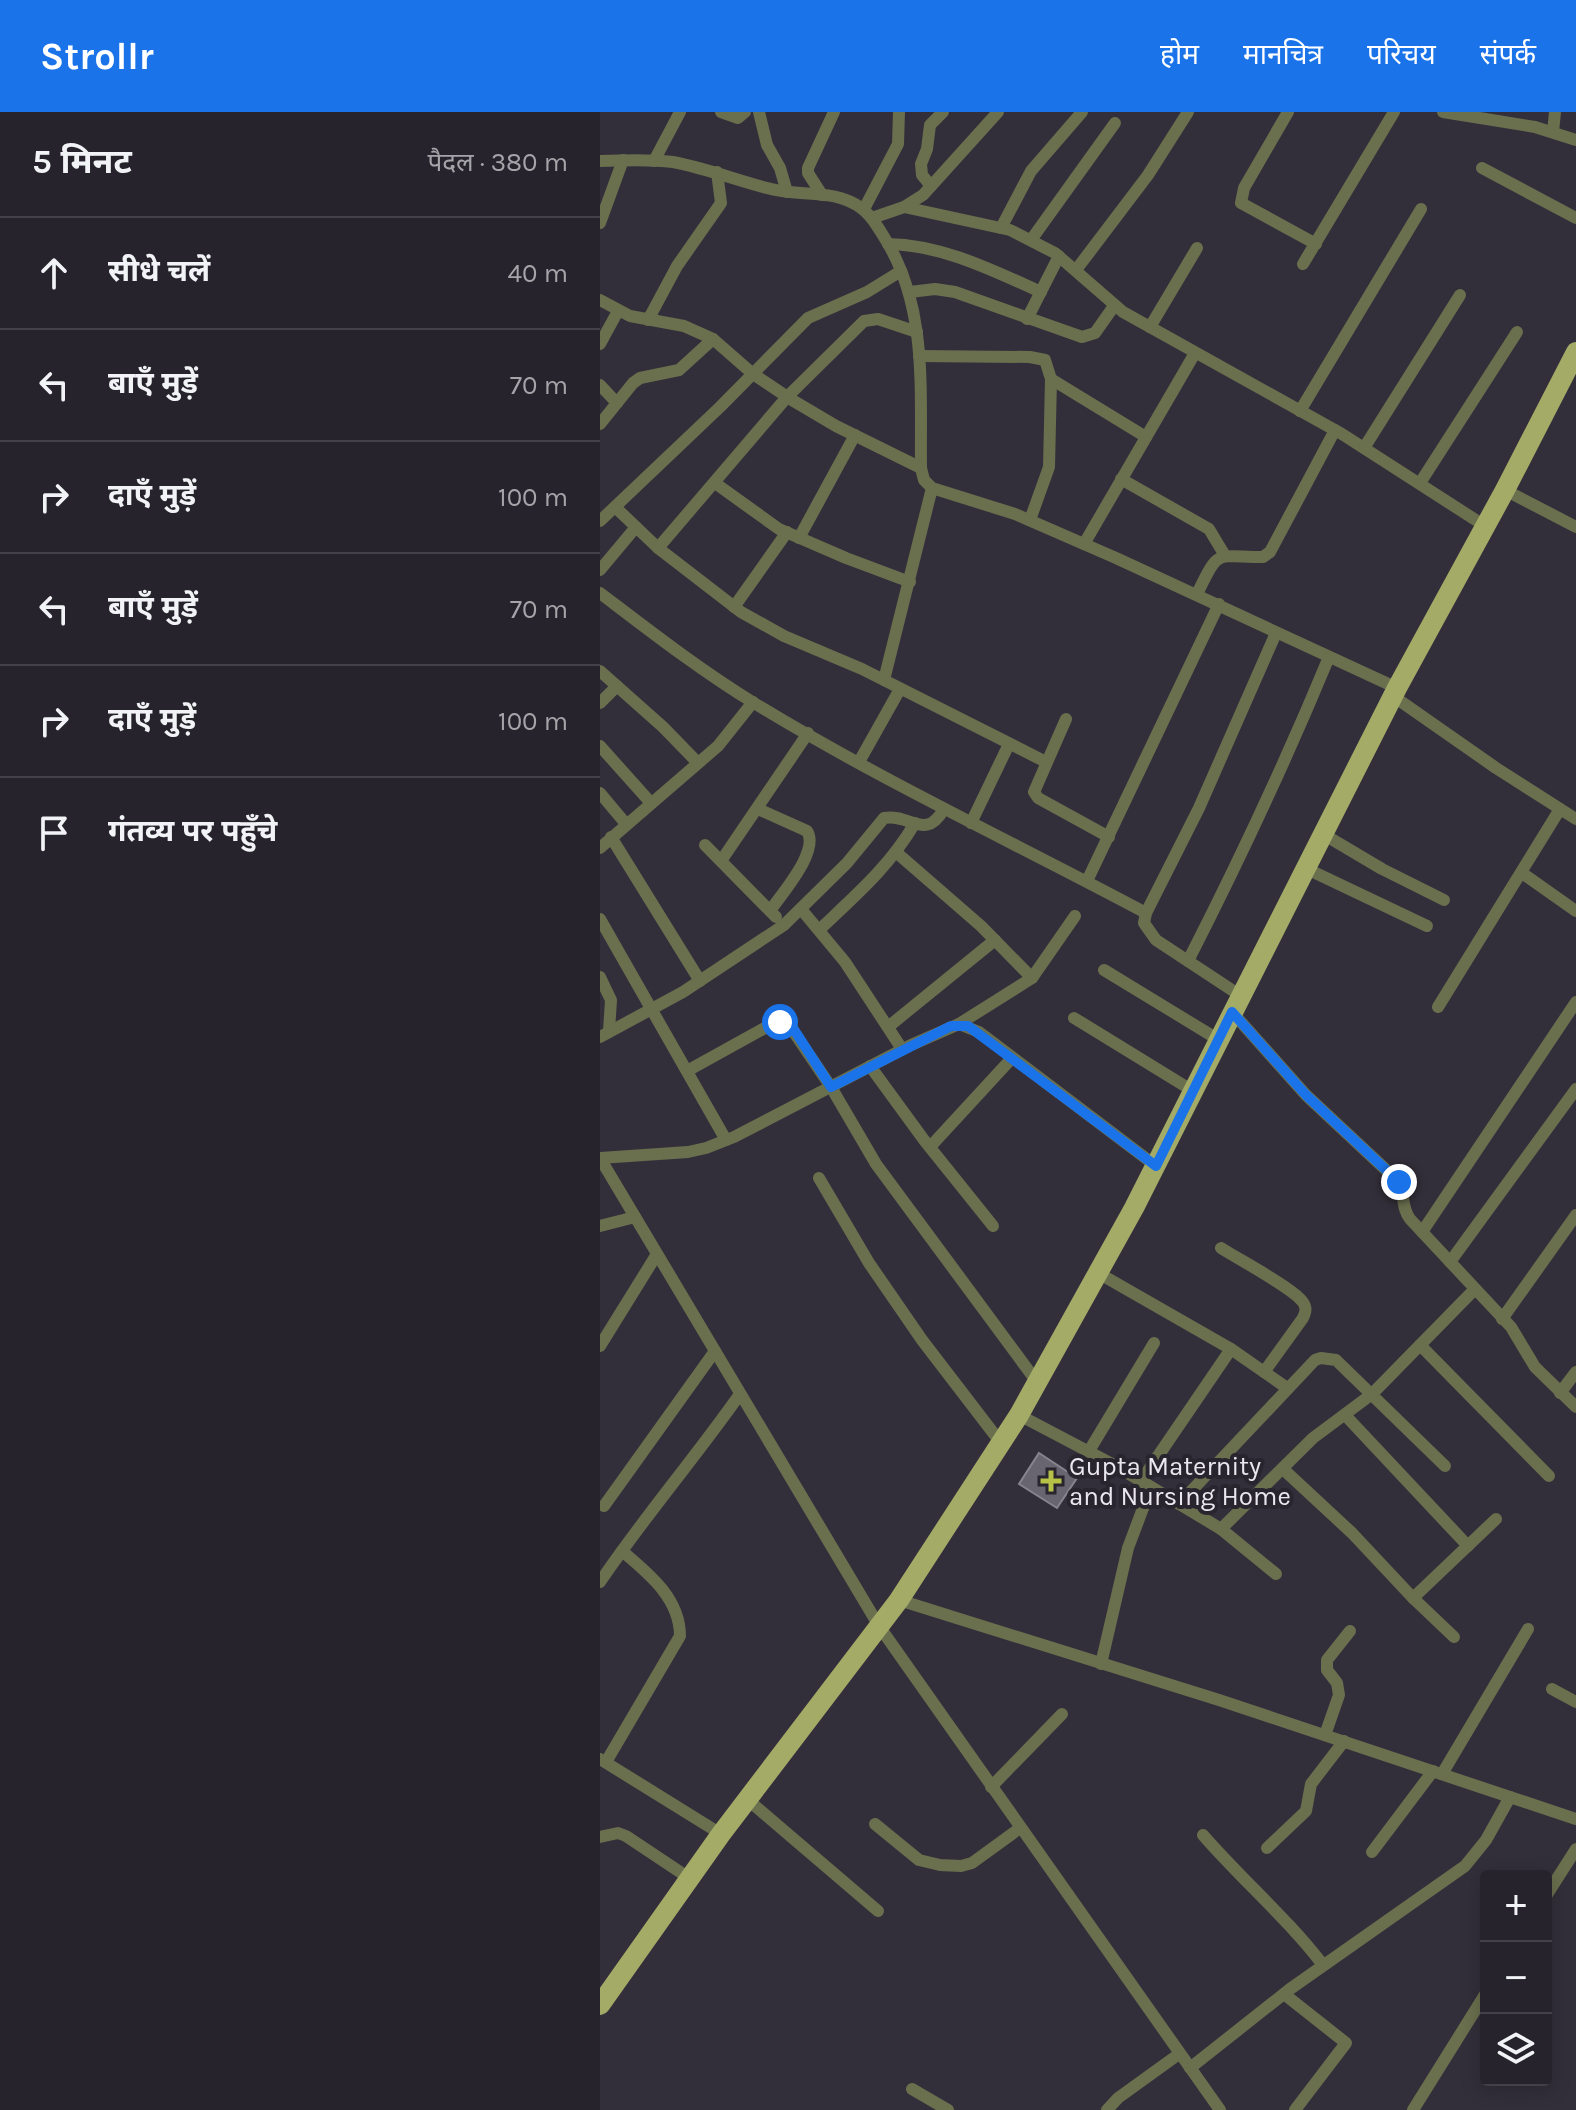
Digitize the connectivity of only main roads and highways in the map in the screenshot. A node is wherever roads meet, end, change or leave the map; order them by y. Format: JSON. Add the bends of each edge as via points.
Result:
{"nodes":[{"id":1,"x":1576,"y":352,"type":"edge"},
{"id":2,"x":600,"y":2005,"type":"edge"}],
"edges":[{"from":1,"to":2,"type":"main road","via":[[1395,692],[1100,1274],[1019,1415],[899,1600],[721,1834]]}]}
